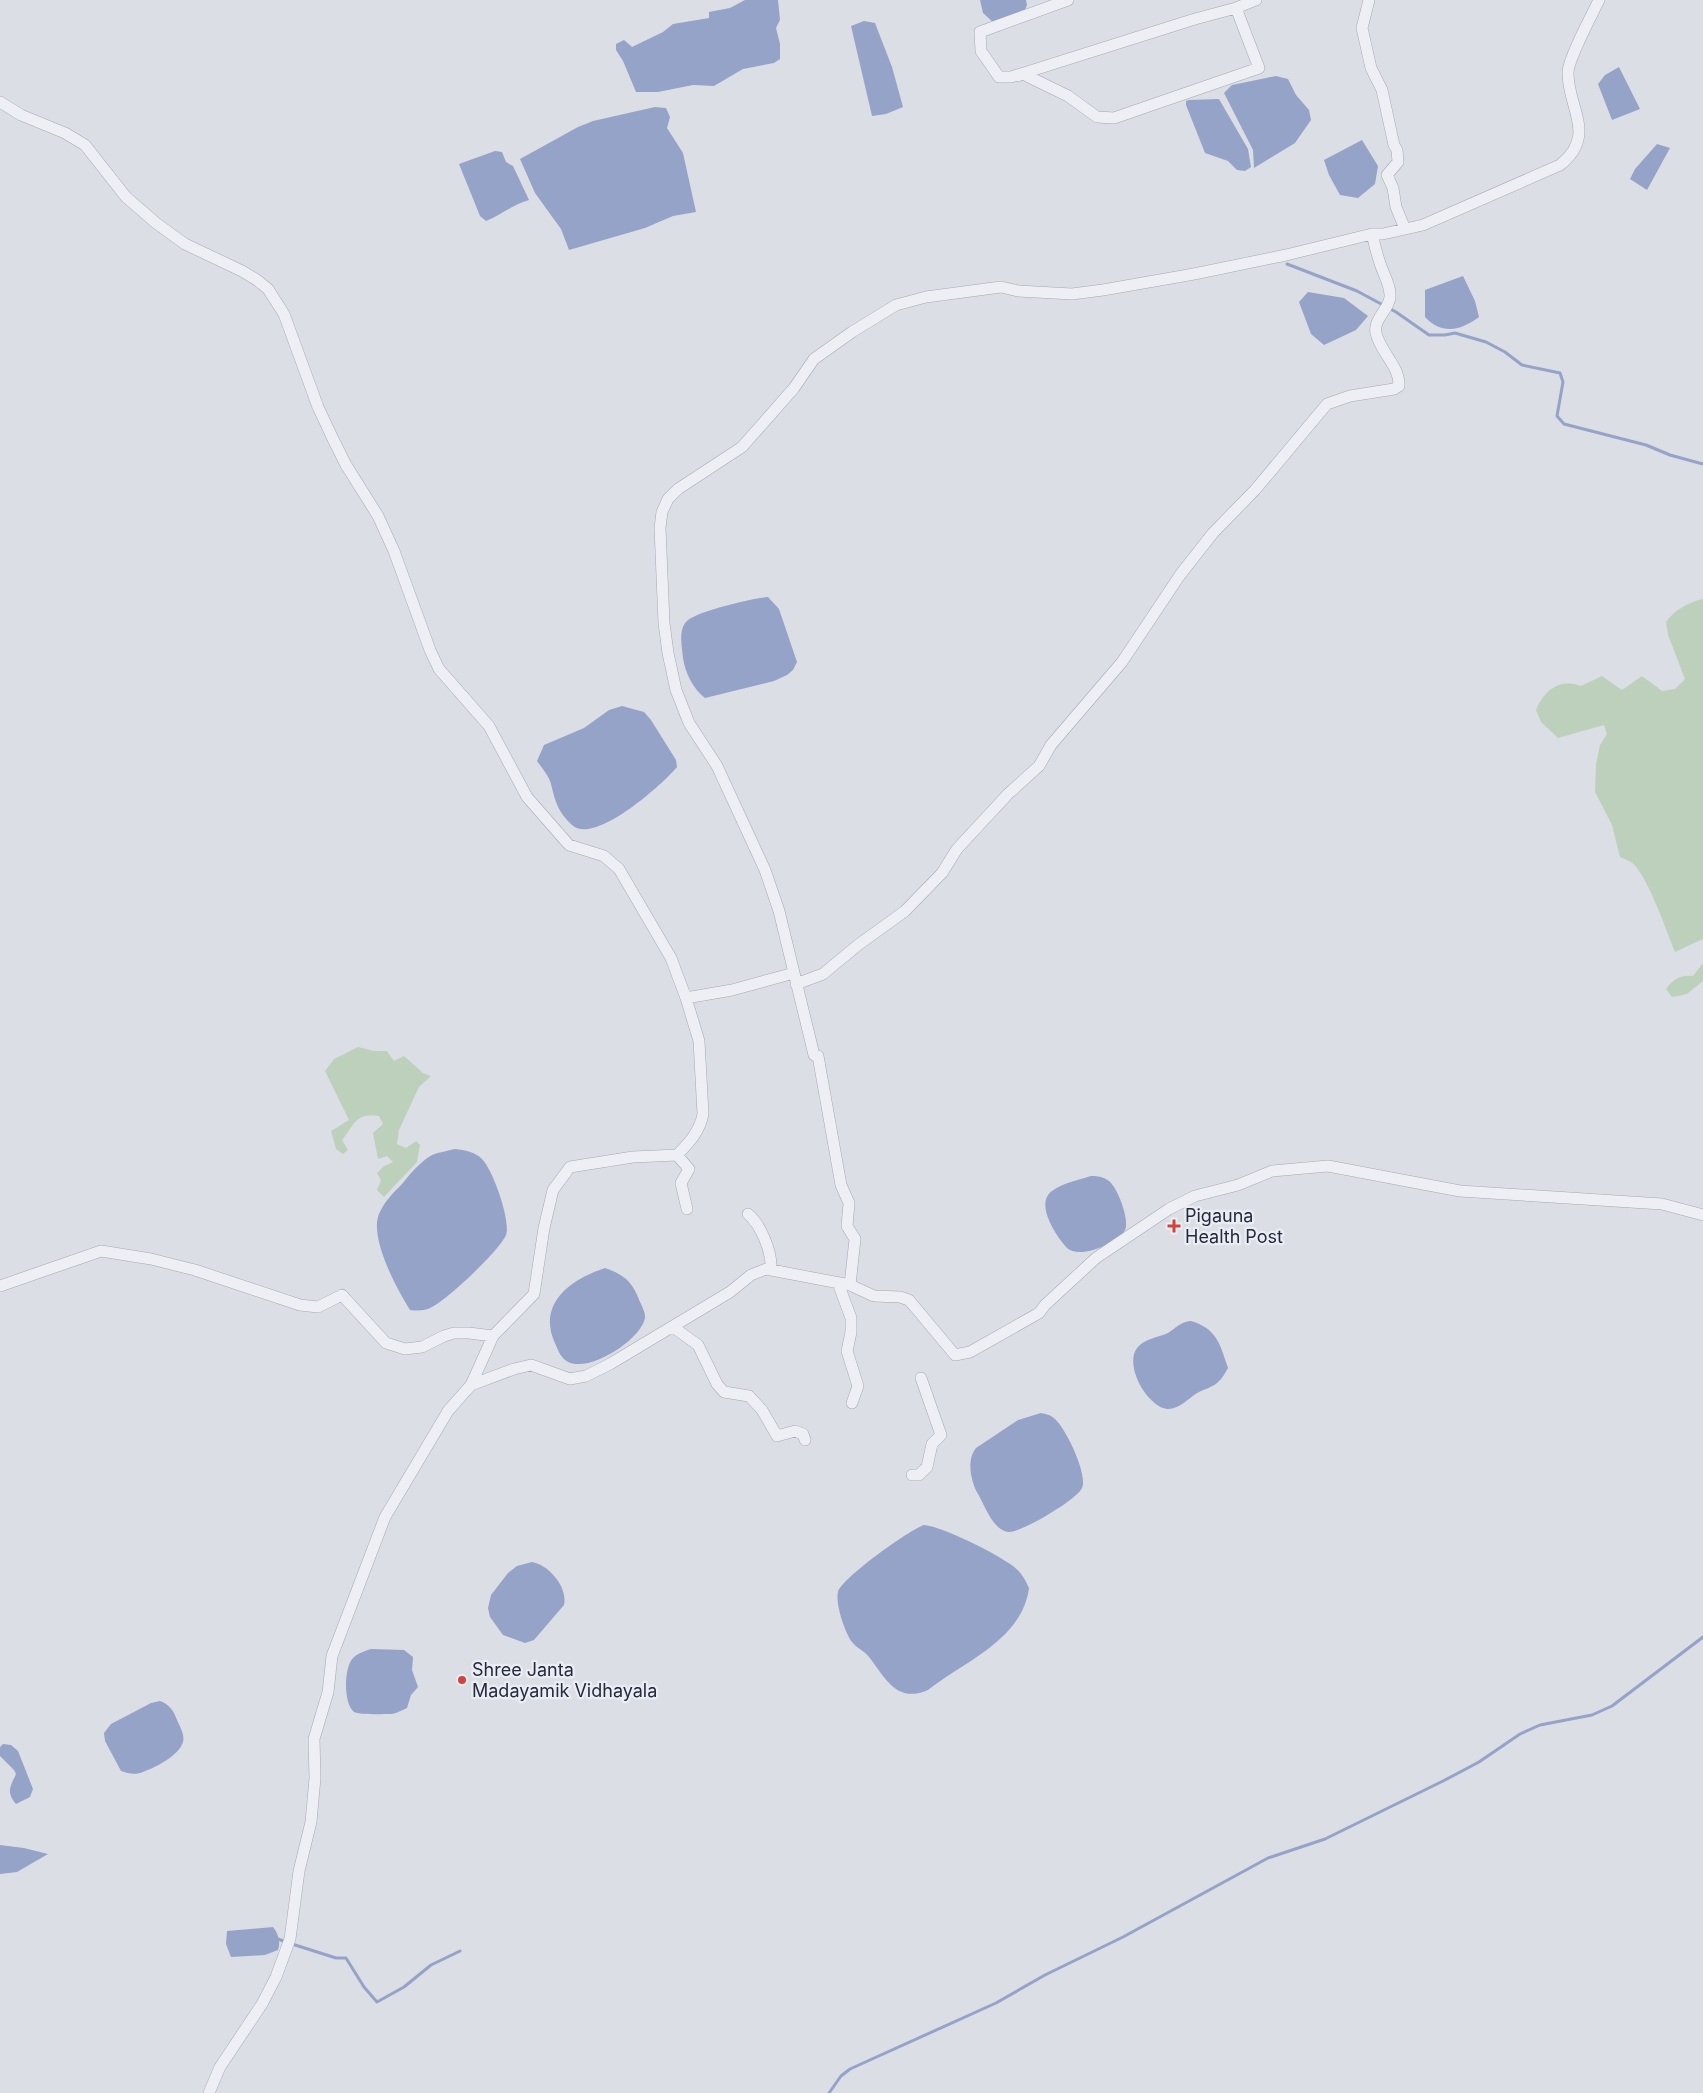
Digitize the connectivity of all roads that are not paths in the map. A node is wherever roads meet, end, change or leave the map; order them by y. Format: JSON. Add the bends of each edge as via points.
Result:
{"nodes":[{"id":1,"x":1068,"y":0,"type":"edge"},
{"id":2,"x":1256,"y":0,"type":"edge"},
{"id":3,"x":1369,"y":0,"type":"edge"},
{"id":4,"x":1599,"y":0,"type":"edge"},
{"id":5,"x":1236,"y":8,"type":"junction"},
{"id":6,"x":1011,"y":78,"type":"junction"},
{"id":7,"x":0,"y":102,"type":"edge"},
{"id":8,"x":1406,"y":229,"type":"junction"},
{"id":9,"x":1372,"y":234,"type":"junction"},
{"id":10,"x":795,"y":979,"type":"junction"},
{"id":11,"x":686,"y":998,"type":"junction"},
{"id":12,"x":677,"y":1155,"type":"junction"},
{"id":13,"x":687,"y":1209,"type":"dead end"},
{"id":14,"x":748,"y":1214,"type":"dead end"},
{"id":15,"x":1703,"y":1215,"type":"edge"},
{"id":16,"x":771,"y":1269,"type":"junction"},
{"id":17,"x":838,"y":1283,"type":"junction"},
{"id":18,"x":850,"y":1285,"type":"junction"},
{"id":19,"x":0,"y":1286,"type":"edge"},
{"id":20,"x":673,"y":1327,"type":"junction"},
{"id":21,"x":493,"y":1336,"type":"junction"},
{"id":22,"x":921,"y":1378,"type":"dead end"},
{"id":23,"x":471,"y":1386,"type":"junction"},
{"id":24,"x":852,"y":1403,"type":"dead end"},
{"id":25,"x":805,"y":1440,"type":"dead end"},
{"id":26,"x":912,"y":1475,"type":"dead end"},
{"id":27,"x":209,"y":2093,"type":"edge"}],
"edges":[{"from":1,"to":6,"type":"street","via":[[980,32],[981,51],[999,77]]},
{"from":2,"to":5,"type":"street"},
{"from":3,"to":8,"type":"street","via":[[1362,28],[1397,150],[1398,162],[1388,175],[1396,207]]},
{"from":4,"to":8,"type":"street","via":[[1568,71],[1577,113],[1578,138],[1573,153],[1560,165]]},
{"from":5,"to":6,"type":"street"},
{"from":5,"to":6,"type":"street","via":[[1259,68],[1114,118],[1097,117],[1068,96],[1023,74]]},
{"from":7,"to":11,"type":"street","via":[[86,145],[126,196],[156,223],[185,244],[242,271],[268,289],[284,314],[333,439],[394,550],[439,669],[489,726],[527,797],[568,845],[604,856],[619,869],[671,958]]},
{"from":8,"to":9,"type":"street"},
{"from":9,"to":10,"type":"street","via":[[1390,289],[1390,299],[1377,323],[1376,336],[1395,370],[1399,386],[1394,390],[1344,397],[1327,404],[1180,575],[1122,662],[1051,745],[1039,766],[957,849],[942,873],[905,911],[823,974]]},
{"from":9,"to":10,"type":"street","via":[[1286,255],[1103,290],[1072,294],[1001,287],[926,297],[896,305],[814,359],[794,388],[742,447],[673,493],[662,512],[660,528],[664,623],[676,690],[689,723],[717,766],[764,870],[779,911]]},
{"from":10,"to":11,"type":"street"},
{"from":10,"to":18,"type":"street","via":[[814,1055],[818,1056],[841,1185],[849,1203],[847,1226],[856,1239]]},
{"from":11,"to":12,"type":"street","via":[[699,1041],[704,1114],[702,1124]]},
{"from":12,"to":13,"type":"street","via":[[689,1169],[681,1183]]},
{"from":12,"to":21,"type":"street","via":[[633,1157],[570,1167],[553,1190],[534,1294]]},
{"from":14,"to":16,"type":"street","via":[[754,1219],[772,1255]]},
{"from":15,"to":18,"type":"street","via":[[1662,1204],[1460,1191],[1328,1166],[1300,1168],[1272,1171],[1238,1185],[1196,1196],[1169,1209],[1096,1258],[1039,1313],[970,1352],[956,1355],[909,1300],[874,1296]]},
{"from":16,"to":17,"type":"street"},
{"from":16,"to":20,"type":"street","via":[[751,1275]]},
{"from":17,"to":18,"type":"street"},
{"from":17,"to":24,"type":"street","via":[[851,1318],[852,1332],[847,1351],[858,1386]]},
{"from":19,"to":21,"type":"street","via":[[101,1251],[195,1270],[300,1305],[318,1307],[342,1295],[386,1343],[405,1349],[422,1347],[454,1333]]},
{"from":20,"to":23,"type":"street","via":[[586,1376],[570,1379],[531,1365]]},
{"from":20,"to":25,"type":"street","via":[[698,1345],[724,1392],[749,1396],[762,1410],[777,1436],[795,1431],[803,1434]]},
{"from":21,"to":23,"type":"street"},
{"from":22,"to":26,"type":"street","via":[[941,1435],[932,1444],[927,1467],[919,1475]]},
{"from":23,"to":27,"type":"street","via":[[448,1411],[385,1516],[343,1625],[332,1656],[328,1692],[314,1738],[311,1822],[299,1871],[290,1938],[262,2004],[220,2067]]}]}
